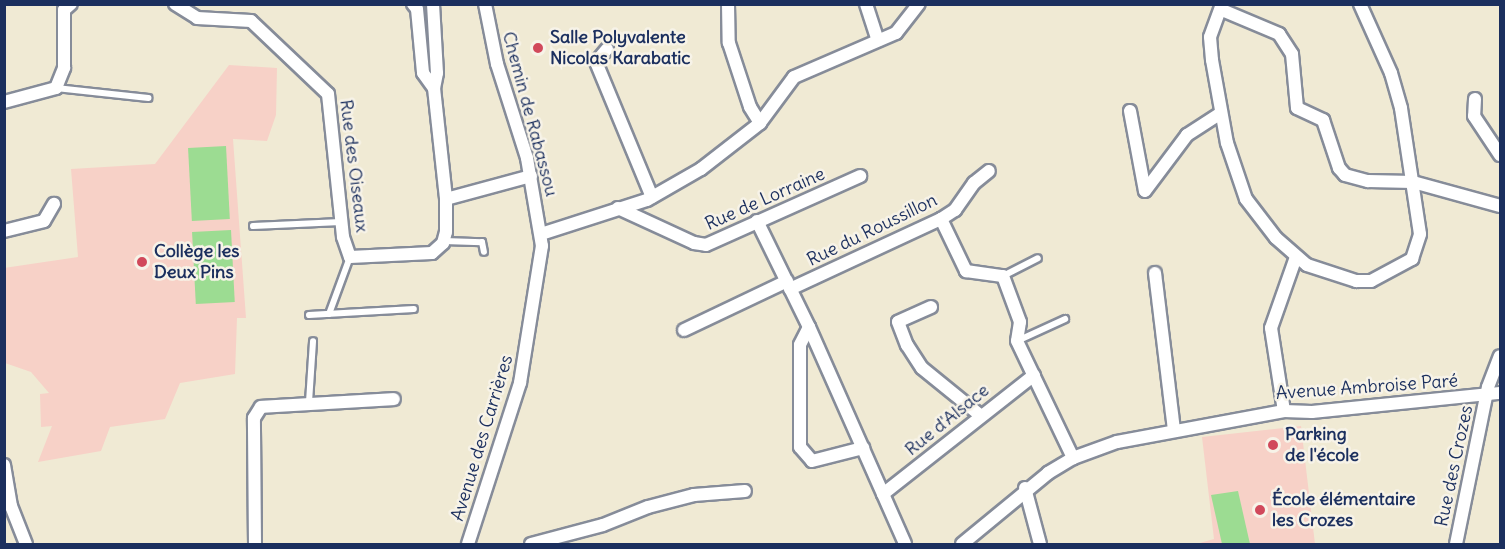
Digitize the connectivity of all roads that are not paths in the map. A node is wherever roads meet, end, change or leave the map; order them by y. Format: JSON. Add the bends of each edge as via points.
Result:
{"nodes":[{"id":1,"x":71,"y":4,"type":"edge"},
{"id":2,"x":175,"y":4,"type":"edge"},
{"id":3,"x":413,"y":4,"type":"edge"},
{"id":4,"x":433,"y":4,"type":"edge"},
{"id":5,"x":485,"y":4,"type":"edge"},
{"id":6,"x":728,"y":4,"type":"edge"},
{"id":7,"x":866,"y":4,"type":"edge"},
{"id":8,"x":919,"y":4,"type":"edge"},
{"id":9,"x":1360,"y":4,"type":"edge"},
{"id":10,"x":1222,"y":7,"type":"edge"},
{"id":11,"x":878,"y":40,"type":"junction"},
{"id":12,"x":607,"y":50,"type":"dead end"},
{"id":13,"x":56,"y":88,"type":"junction"},
{"id":14,"x":434,"y":88,"type":"junction"},
{"id":15,"x":148,"y":98,"type":"dead end"},
{"id":16,"x":1475,"y":99,"type":"dead end"},
{"id":17,"x":4,"y":102,"type":"edge"},
{"id":18,"x":1130,"y":111,"type":"dead end"},
{"id":19,"x":1221,"y":113,"type":"junction"},
{"id":20,"x":760,"y":123,"type":"junction"},
{"id":21,"x":1500,"y":155,"type":"edge"},
{"id":22,"x":989,"y":171,"type":"dead end"},
{"id":23,"x":531,"y":176,"type":"junction"},
{"id":24,"x":860,"y":176,"type":"dead end"},
{"id":25,"x":1413,"y":182,"type":"junction"},
{"id":26,"x":652,"y":197,"type":"junction"},
{"id":27,"x":446,"y":199,"type":"junction"},
{"id":28,"x":54,"y":204,"type":"dead end"},
{"id":29,"x":1500,"y":206,"type":"edge"},
{"id":30,"x":618,"y":208,"type":"junction"},
{"id":31,"x":941,"y":219,"type":"junction"},
{"id":32,"x":757,"y":221,"type":"junction"},
{"id":33,"x":341,"y":222,"type":"junction"},
{"id":34,"x":253,"y":226,"type":"dead end"},
{"id":35,"x":4,"y":231,"type":"edge"},
{"id":36,"x":541,"y":234,"type":"junction"},
{"id":37,"x":444,"y":241,"type":"junction"},
{"id":38,"x":484,"y":252,"type":"dead end"},
{"id":39,"x":351,"y":257,"type":"junction"},
{"id":40,"x":1296,"y":257,"type":"junction"},
{"id":41,"x":1038,"y":258,"type":"dead end"},
{"id":42,"x":1155,"y":273,"type":"dead end"},
{"id":43,"x":1003,"y":276,"type":"junction"},
{"id":44,"x":789,"y":285,"type":"junction"},
{"id":45,"x":931,"y":307,"type":"dead end"},
{"id":46,"x":414,"y":309,"type":"dead end"},
{"id":47,"x":329,"y":314,"type":"junction"},
{"id":48,"x":309,"y":315,"type":"dead end"},
{"id":49,"x":1065,"y":319,"type":"dead end"},
{"id":50,"x":809,"y":327,"type":"junction"},
{"id":51,"x":684,"y":330,"type":"dead end"},
{"id":52,"x":314,"y":341,"type":"dead end"},
{"id":53,"x":1017,"y":341,"type":"junction"},
{"id":54,"x":1500,"y":356,"type":"edge"},
{"id":55,"x":1034,"y":375,"type":"junction"},
{"id":56,"x":1500,"y":393,"type":"edge"},
{"id":57,"x":1487,"y":395,"type":"junction"},
{"id":58,"x":394,"y":399,"type":"dead end"},
{"id":59,"x":309,"y":402,"type":"junction"},
{"id":60,"x":1284,"y":411,"type":"junction"},
{"id":61,"x":981,"y":416,"type":"junction"},
{"id":62,"x":1174,"y":431,"type":"junction"},
{"id":63,"x":863,"y":448,"type":"junction"},
{"id":64,"x":1073,"y":458,"type":"junction"},
{"id":65,"x":4,"y":465,"type":"edge"},
{"id":66,"x":1026,"y":488,"type":"junction"},
{"id":67,"x":745,"y":491,"type":"dead end"},
{"id":68,"x":883,"y":494,"type":"junction"},
{"id":69,"x":26,"y":544,"type":"edge"},
{"id":70,"x":255,"y":544,"type":"edge"},
{"id":71,"x":468,"y":544,"type":"edge"},
{"id":72,"x":531,"y":544,"type":"edge"},
{"id":73,"x":905,"y":544,"type":"edge"},
{"id":74,"x":962,"y":544,"type":"edge"},
{"id":75,"x":1040,"y":544,"type":"edge"},
{"id":76,"x":1456,"y":544,"type":"edge"}],
"edges":[{"from":1,"to":13,"type":"street","via":[[64,10],[64,68]]},
{"from":2,"to":33,"type":"street","name":"Rue des Oiseaux","via":[[197,18],[251,21],[328,94]]},
{"from":3,"to":14,"type":"street","via":[[417,9],[423,73]]},
{"from":4,"to":14,"type":"street","via":[[437,73]]},
{"from":5,"to":23,"type":"street","name":"Chemin de Rabassou","via":[[497,64]]},
{"from":6,"to":20,"type":"street","via":[[729,43],[750,107]]},
{"from":7,"to":11,"type":"street"},
{"from":8,"to":11,"type":"street","via":[[896,33]]},
{"from":9,"to":25,"type":"street","via":[[1391,73]]},
{"from":10,"to":19,"type":"street","via":[[1210,37]]},
{"from":10,"to":25,"type":"street","via":[[1280,34],[1292,54],[1297,108],[1323,120],[1345,175],[1368,181]]},
{"from":11,"to":20,"type":"street","via":[[794,77]]},
{"from":12,"to":26,"type":"street","via":[[596,62]]},
{"from":13,"to":15,"type":"lane"},
{"from":13,"to":17,"type":"street"},
{"from":14,"to":27,"type":"street"},
{"from":16,"to":21,"type":"street","via":[[1474,116]]},
{"from":18,"to":19,"type":"street","via":[[1145,191],[1187,135]]},
{"from":19,"to":40,"type":"street","via":[[1246,198],[1258,219]]},
{"from":20,"to":26,"type":"street","via":[[701,169]]},
{"from":22,"to":31,"type":"street","name":"Rue du Roussillon","via":[[974,183],[955,210]]},
{"from":23,"to":27,"type":"street"},
{"from":23,"to":36,"type":"street","name":"Chemin de Rabassou"},
{"from":24,"to":32,"type":"street","name":"Rue de Lorraine"},
{"from":25,"to":29,"type":"street"},
{"from":25,"to":40,"type":"street","via":[[1418,247],[1412,259],[1402,266],[1371,281],[1356,281],[1307,265]]},
{"from":26,"to":30,"type":"street"},
{"from":27,"to":37,"type":"street"},
{"from":28,"to":35,"type":"street","via":[[44,221]]},
{"from":30,"to":32,"type":"street","name":"Rue de Lorraine","via":[[706,245]]},
{"from":30,"to":36,"type":"street"},
{"from":31,"to":43,"type":"street","via":[[966,271]]},
{"from":31,"to":44,"type":"street","name":"Rue du Roussillon"},
{"from":32,"to":44,"type":"street"},
{"from":33,"to":34,"type":"lane"},
{"from":33,"to":39,"type":"street","name":"Rue des Oiseaux"},
{"from":36,"to":71,"type":"street","name":"Avenue des Carrières","via":[[540,264],[520,383]]},
{"from":37,"to":38,"type":"lane","via":[[482,242]]},
{"from":37,"to":39,"type":"street","via":[[432,253]]},
{"from":39,"to":47,"type":"lane","name":"Rue des Oiseaux"},
{"from":40,"to":60,"type":"street","via":[[1271,328]]},
{"from":41,"to":43,"type":"lane"},
{"from":42,"to":62,"type":"street"},
{"from":43,"to":53,"type":"street","via":[[1020,322]]},
{"from":44,"to":50,"type":"street"},
{"from":44,"to":51,"type":"street","name":"Rue du Roussillon"},
{"from":45,"to":61,"type":"street","via":[[898,322],[907,345],[922,368]]},
{"from":46,"to":47,"type":"lane"},
{"from":47,"to":48,"type":"lane"},
{"from":49,"to":53,"type":"lane"},
{"from":50,"to":63,"type":"street"},
{"from":50,"to":63,"type":"street","via":[[800,345],[800,447],[812,461]]},
{"from":52,"to":59,"type":"lane"},
{"from":53,"to":55,"type":"street"},
{"from":54,"to":57,"type":"street","name":"Rue des Crozes"},
{"from":55,"to":61,"type":"street","name":"Rue d'Alsace"},
{"from":55,"to":64,"type":"street"},
{"from":56,"to":57,"type":"street","name":"Avenue Ambroise Paré"},
{"from":57,"to":60,"type":"street","name":"Avenue Ambroise Paré","via":[[1312,412]]},
{"from":57,"to":76,"type":"street","name":"Rue des Crozes"},
{"from":58,"to":59,"type":"street"},
{"from":59,"to":70,"type":"street","via":[[261,407],[254,418]]},
{"from":60,"to":62,"type":"street","name":"Avenue Ambroise Paré"},
{"from":61,"to":68,"type":"street","name":"Rue d'Alsace"},
{"from":62,"to":64,"type":"street","name":"Avenue Ambroise Paré","via":[[1118,442]]},
{"from":63,"to":68,"type":"street"},
{"from":64,"to":66,"type":"street","name":"Avenue Ambroise Paré"},
{"from":65,"to":69,"type":"street","via":[[11,506]]},
{"from":66,"to":74,"type":"street","name":"Avenue Ambroise Paré"},
{"from":66,"to":75,"type":"street"},
{"from":67,"to":72,"type":"street","via":[[694,495],[657,504],[603,525]]},
{"from":68,"to":73,"type":"street"}]}
